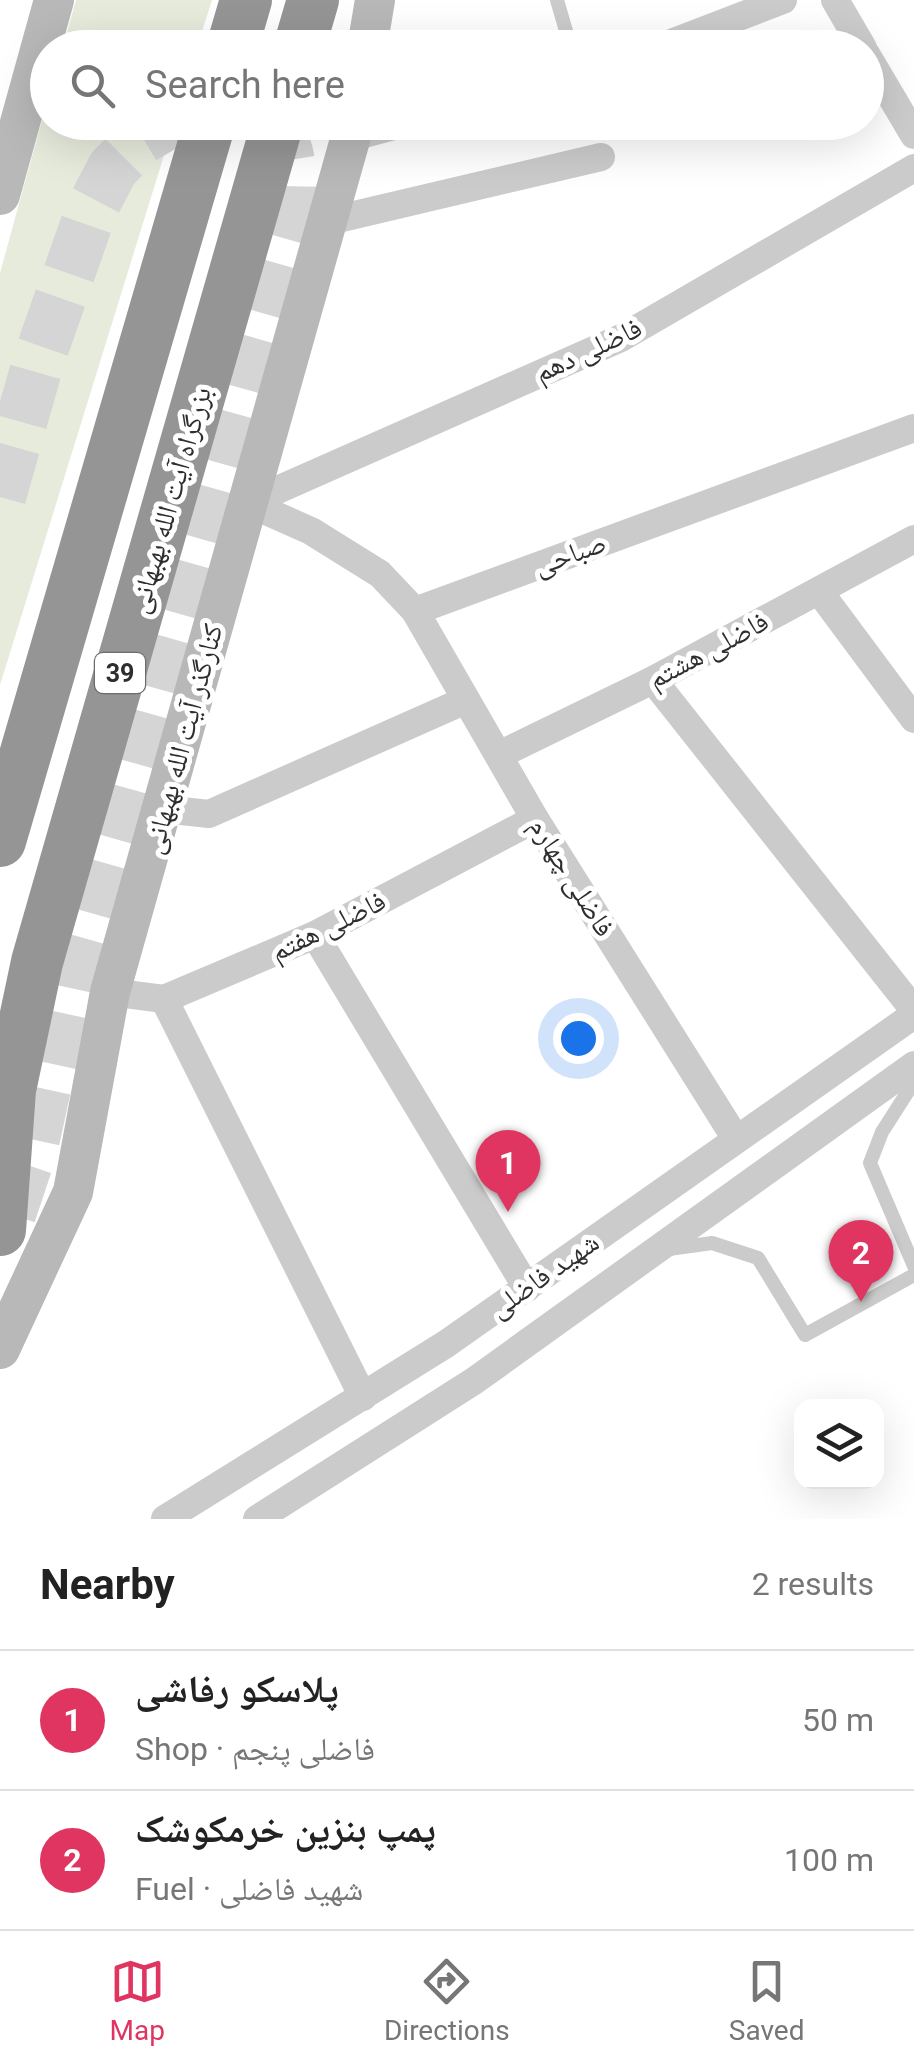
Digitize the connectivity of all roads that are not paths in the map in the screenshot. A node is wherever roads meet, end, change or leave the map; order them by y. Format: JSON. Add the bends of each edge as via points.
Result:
{"nodes":[{"id":1,"x":54,"y":0,"type":"edge"},
{"id":2,"x":246,"y":0,"type":"edge"},
{"id":3,"x":313,"y":0,"type":"edge"},
{"id":4,"x":375,"y":0,"type":"edge"},
{"id":5,"x":557,"y":0,"type":"edge"},
{"id":6,"x":782,"y":0,"type":"edge"},
{"id":7,"x":835,"y":0,"type":"edge"},
{"id":8,"x":46,"y":30,"type":"edge"},
{"id":9,"x":237,"y":30,"type":"edge"},
{"id":10,"x":305,"y":30,"type":"edge"},
{"id":11,"x":370,"y":30,"type":"edge"},
{"id":12,"x":566,"y":30,"type":"edge"},
{"id":13,"x":704,"y":30,"type":"edge"},
{"id":14,"x":852,"y":30,"type":"edge"},
{"id":15,"x":884,"y":80,"type":"edge"},
{"id":16,"x":30,"y":85,"type":"edge"},
{"id":17,"x":911,"y":119,"type":"edge"},
{"id":18,"x":205,"y":140,"type":"edge"},
{"id":19,"x":273,"y":140,"type":"edge"},
{"id":20,"x":351,"y":140,"type":"edge"},
{"id":21,"x":601,"y":156,"type":"dead end"},
{"id":22,"x":914,"y":168,"type":"edge"},
{"id":23,"x":2,"y":184,"type":"edge"},
{"id":24,"x":329,"y":221,"type":"junction"},
{"id":25,"x":914,"y":428,"type":"edge"},
{"id":26,"x":248,"y":503,"type":"junction"},
{"id":27,"x":914,"y":539,"type":"edge"},
{"id":28,"x":819,"y":591,"type":"junction"},
{"id":29,"x":415,"y":611,"type":"junction"},
{"id":30,"x":653,"y":680,"type":"junction"},
{"id":31,"x":466,"y":700,"type":"junction"},
{"id":32,"x":914,"y":719,"type":"edge"},
{"id":33,"x":498,"y":756,"type":"junction"},
{"id":34,"x":164,"y":809,"type":"junction"},
{"id":35,"x":536,"y":819,"type":"junction"},
{"id":36,"x":0,"y":841,"type":"edge"},
{"id":37,"x":315,"y":935,"type":"junction"},
{"id":38,"x":110,"y":992,"type":"junction"},
{"id":39,"x":164,"y":999,"type":"junction"},
{"id":40,"x":914,"y":1013,"type":"edge"},
{"id":41,"x":914,"y":1066,"type":"edge"},
{"id":42,"x":914,"y":1082,"type":"edge"},
{"id":43,"x":736,"y":1139,"type":"junction"},
{"id":44,"x":0,"y":1230,"type":"edge"},
{"id":45,"x":658,"y":1250,"type":"junction"},
{"id":46,"x":914,"y":1266,"type":"edge"},
{"id":47,"x":914,"y":1274,"type":"edge"},
{"id":48,"x":527,"y":1288,"type":"junction"},
{"id":49,"x":0,"y":1349,"type":"edge"},
{"id":50,"x":363,"y":1397,"type":"junction"},
{"id":51,"x":165,"y":1519,"type":"edge"},
{"id":52,"x":257,"y":1519,"type":"edge"}],
"edges":[{"from":1,"to":8,"type":"main road"},
{"from":2,"to":9,"type":"highway"},
{"from":3,"to":10,"type":"highway"},
{"from":4,"to":11,"type":"main road"},
{"from":5,"to":12,"type":"lane"},
{"from":6,"to":13,"type":"street"},
{"from":7,"to":14,"type":"street"},
{"from":15,"to":17,"type":"street"},
{"from":16,"to":23,"type":"main road"},
{"from":18,"to":36,"type":"highway","number":"39"},
{"from":19,"to":44,"type":"highway","name":"بزرگراه آیت الله بهبهانی","number":"39","via":[[37,962],[10,1090]]},
{"from":20,"to":24,"type":"main road","name":"کنارگذر آیت الله بهبهانی"},
{"from":21,"to":24,"type":"street"},
{"from":22,"to":26,"type":"street","name":"فاضلی دهم","via":[[621,338]]},
{"from":24,"to":26,"type":"main road","name":"کنارگذر آیت الله بهبهانی"},
{"from":25,"to":29,"type":"street","name":"صباحی"},
{"from":26,"to":29,"type":"street","via":[[311,531],[380,574]]},
{"from":26,"to":34,"type":"main road","name":"کنارگذر آیت الله بهبهانی"},
{"from":27,"to":28,"type":"street","name":"فاضلی هشتم"},
{"from":28,"to":30,"type":"street","name":"فاضلی هشتم"},
{"from":28,"to":32,"type":"street"},
{"from":29,"to":31,"type":"street","name":"فاضلی چهارم"},
{"from":30,"to":33,"type":"street","name":"فاضلی هشتم"},
{"from":30,"to":40,"type":"street"},
{"from":31,"to":33,"type":"street","name":"فاضلی چهارم"},
{"from":31,"to":34,"type":"street","via":[[209,814]]},
{"from":33,"to":35,"type":"street","name":"فاضلی چهارم"},
{"from":34,"to":38,"type":"main road","name":"کنارگذر آیت الله بهبهانی"},
{"from":35,"to":37,"type":"street","name":"فاضلی هفتم"},
{"from":35,"to":43,"type":"street","name":"فاضلی چهارم"},
{"from":37,"to":39,"type":"street","name":"فاضلی هفتم"},
{"from":37,"to":48,"type":"street"},
{"from":38,"to":39,"type":"street"},
{"from":38,"to":49,"type":"main road","name":"کنارگذر آیت الله بهبهانی","via":[[74,1192]]},
{"from":39,"to":50,"type":"street"},
{"from":40,"to":43,"type":"street","name":"شهید فاضلی"},
{"from":41,"to":45,"type":"street","name":"شهید فاضلی"},
{"from":42,"to":46,"type":"lane","via":[[870,1163]]},
{"from":43,"to":48,"type":"street","name":"شهید فاضلی"},
{"from":45,"to":47,"type":"lane","via":[[712,1243],[758,1258],[805,1335]]},
{"from":45,"to":52,"type":"street","name":"شهید فاضلی","via":[[474,1380]]},
{"from":48,"to":50,"type":"street","name":"شهید فاضلی"},
{"from":50,"to":51,"type":"street","name":"شهید فاضلی"}]}
